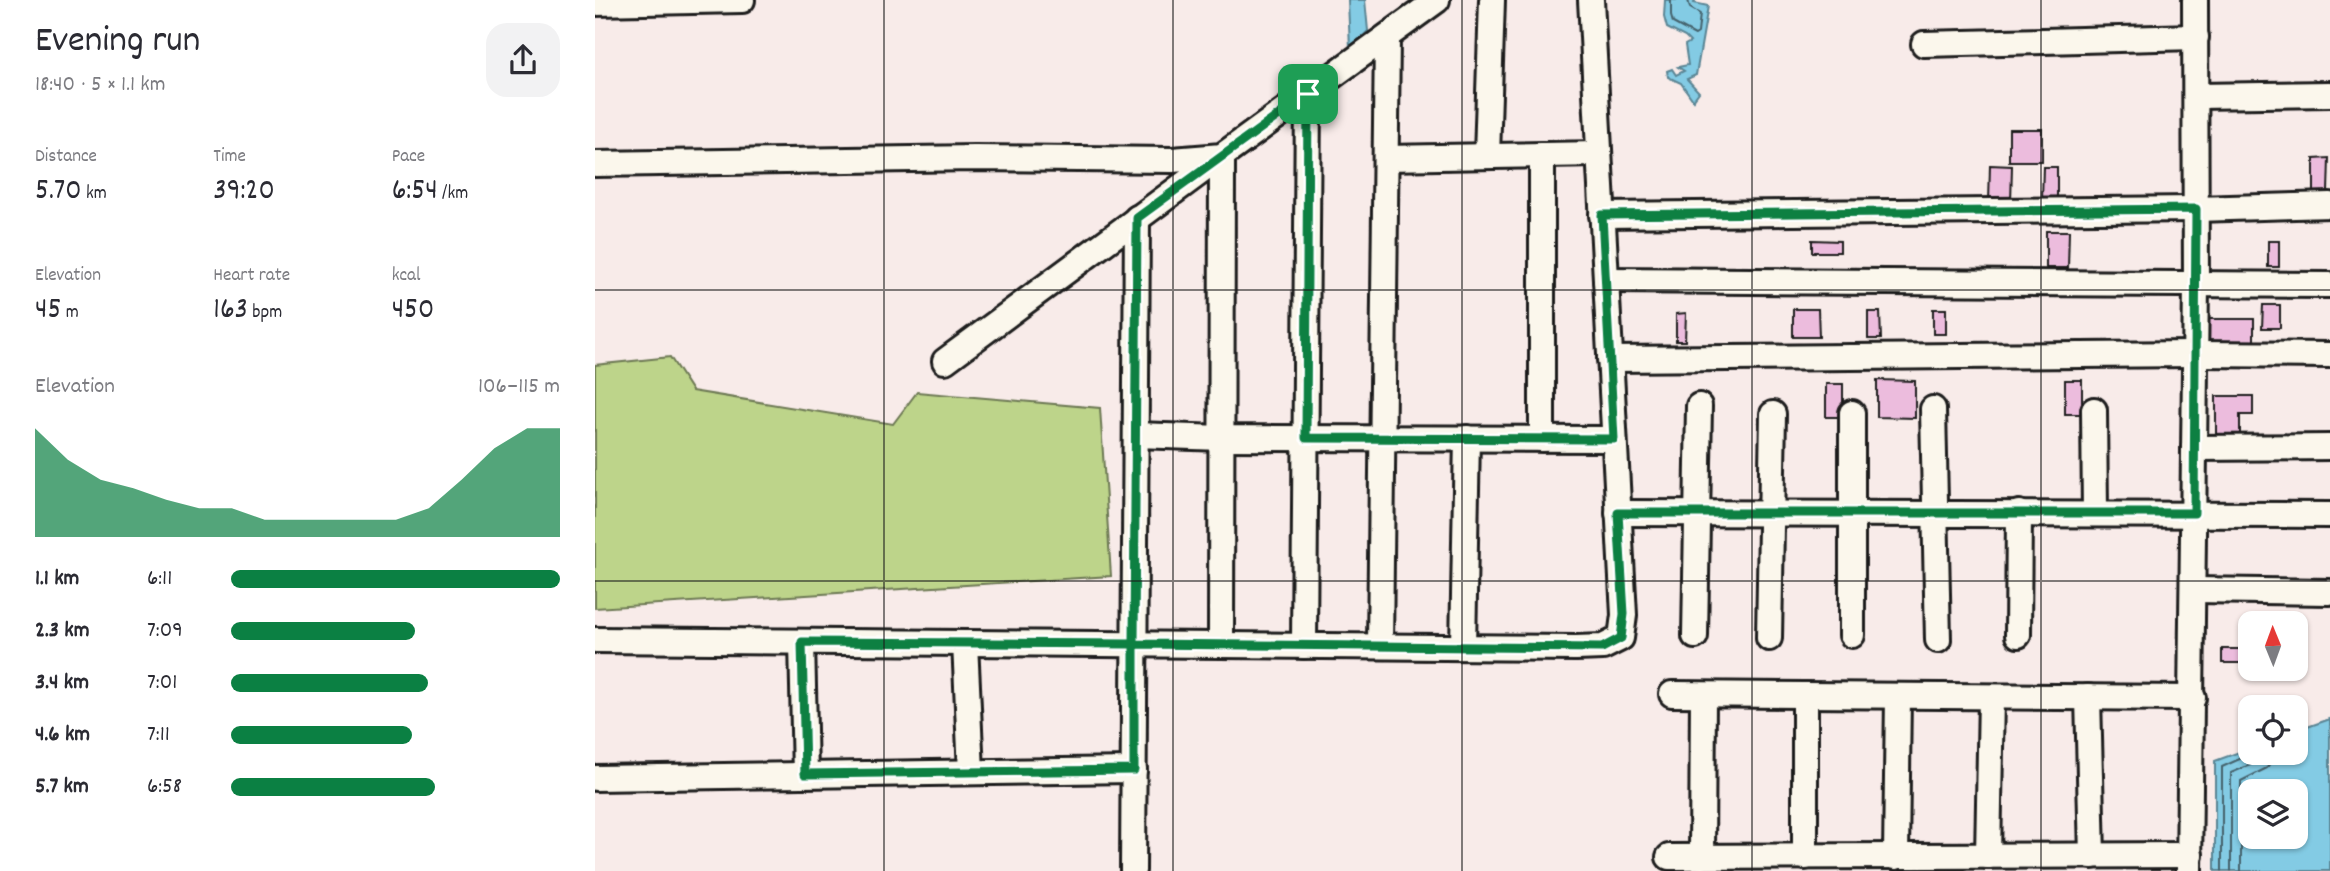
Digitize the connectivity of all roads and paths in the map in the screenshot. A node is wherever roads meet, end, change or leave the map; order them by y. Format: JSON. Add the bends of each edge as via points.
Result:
{"nodes":[{"id":1,"x":742,"y":0,"type":"edge"},
{"id":2,"x":1437,"y":0,"type":"edge"},
{"id":3,"x":1492,"y":0,"type":"edge"},
{"id":4,"x":1591,"y":0,"type":"edge"},
{"id":5,"x":2195,"y":0,"type":"edge"},
{"id":6,"x":595,"y":3,"type":"edge"},
{"id":7,"x":1387,"y":37,"type":"junction"},
{"id":8,"x":2196,"y":37,"type":"junction"},
{"id":9,"x":1924,"y":44,"type":"dead end"},
{"id":10,"x":1308,"y":94,"type":"junction"},
{"id":11,"x":2330,"y":94,"type":"edge"},
{"id":12,"x":2197,"y":96,"type":"junction"},
{"id":13,"x":1599,"y":154,"type":"junction"},
{"id":14,"x":1542,"y":155,"type":"junction"},
{"id":15,"x":1222,"y":156,"type":"junction"},
{"id":16,"x":1487,"y":156,"type":"junction"},
{"id":17,"x":1386,"y":158,"type":"junction"},
{"id":18,"x":595,"y":163,"type":"edge"},
{"id":19,"x":2330,"y":205,"type":"edge"},
{"id":20,"x":2196,"y":209,"type":"junction"},
{"id":21,"x":1602,"y":215,"type":"junction"},
{"id":22,"x":1137,"y":218,"type":"junction"},
{"id":23,"x":1606,"y":281,"type":"junction"},
{"id":24,"x":2196,"y":284,"type":"junction"},
{"id":25,"x":2330,"y":285,"type":"edge"},
{"id":26,"x":2195,"y":354,"type":"junction"},
{"id":27,"x":2330,"y":355,"type":"edge"},
{"id":28,"x":1610,"y":359,"type":"junction"},
{"id":29,"x":945,"y":361,"type":"dead end"},
{"id":30,"x":1699,"y":406,"type":"dead end"},
{"id":31,"x":1933,"y":409,"type":"dead end"},
{"id":32,"x":2094,"y":410,"type":"dead end"},
{"id":33,"x":1852,"y":413,"type":"dead end"},
{"id":34,"x":1773,"y":414,"type":"dead end"},
{"id":35,"x":1136,"y":435,"type":"junction"},
{"id":36,"x":1222,"y":438,"type":"junction"},
{"id":37,"x":1306,"y":438,"type":"junction"},
{"id":38,"x":1383,"y":438,"type":"junction"},
{"id":39,"x":1468,"y":438,"type":"junction"},
{"id":40,"x":1542,"y":439,"type":"junction"},
{"id":41,"x":1614,"y":439,"type":"junction"},
{"id":42,"x":2330,"y":447,"type":"edge"},
{"id":43,"x":2194,"y":448,"type":"junction"},
{"id":44,"x":1618,"y":513,"type":"junction"},
{"id":45,"x":1696,"y":513,"type":"junction"},
{"id":46,"x":1770,"y":513,"type":"junction"},
{"id":47,"x":1852,"y":513,"type":"junction"},
{"id":48,"x":1935,"y":513,"type":"junction"},
{"id":49,"x":2019,"y":513,"type":"junction"},
{"id":50,"x":2095,"y":513,"type":"junction"},
{"id":51,"x":2194,"y":513,"type":"junction"},
{"id":52,"x":2330,"y":515,"type":"edge"},
{"id":53,"x":2194,"y":590,"type":"junction"},
{"id":54,"x":2330,"y":592,"type":"edge"},
{"id":55,"x":1852,"y":635,"type":"dead end"},
{"id":56,"x":2018,"y":635,"type":"dead end"},
{"id":57,"x":1695,"y":636,"type":"dead end"},
{"id":58,"x":1769,"y":638,"type":"dead end"},
{"id":59,"x":595,"y":640,"type":"edge"},
{"id":60,"x":1938,"y":640,"type":"dead end"},
{"id":61,"x":802,"y":642,"type":"junction"},
{"id":62,"x":965,"y":643,"type":"junction"},
{"id":63,"x":1134,"y":644,"type":"junction"},
{"id":64,"x":1221,"y":645,"type":"junction"},
{"id":65,"x":1304,"y":646,"type":"junction"},
{"id":66,"x":1380,"y":646,"type":"junction"},
{"id":67,"x":1463,"y":647,"type":"junction"},
{"id":68,"x":1672,"y":694,"type":"dead end"},
{"id":69,"x":1703,"y":695,"type":"junction"},
{"id":70,"x":1805,"y":695,"type":"junction"},
{"id":71,"x":1898,"y":696,"type":"junction"},
{"id":72,"x":1991,"y":696,"type":"junction"},
{"id":73,"x":2088,"y":697,"type":"junction"},
{"id":74,"x":2193,"y":698,"type":"junction"},
{"id":75,"x":1134,"y":770,"type":"junction"},
{"id":76,"x":971,"y":772,"type":"junction"},
{"id":77,"x":805,"y":774,"type":"junction"},
{"id":78,"x":595,"y":778,"type":"edge"},
{"id":79,"x":1989,"y":856,"type":"junction"},
{"id":80,"x":2092,"y":856,"type":"junction"},
{"id":81,"x":1702,"y":857,"type":"junction"},
{"id":82,"x":1805,"y":857,"type":"junction"},
{"id":83,"x":1896,"y":857,"type":"junction"},
{"id":84,"x":1669,"y":858,"type":"dead end"},
{"id":85,"x":2190,"y":863,"type":"edge"},
{"id":86,"x":1133,"y":871,"type":"edge"}],
"edges":[{"from":1,"to":6,"type":"street"},
{"from":2,"to":7,"type":"street"},
{"from":3,"to":16,"type":"street"},
{"from":4,"to":13,"type":"street"},
{"from":5,"to":8,"type":"street"},
{"from":7,"to":10,"type":"street"},
{"from":7,"to":17,"type":"street"},
{"from":8,"to":9,"type":"street"},
{"from":8,"to":12,"type":"street"},
{"from":10,"to":15,"type":"street"},
{"from":10,"to":37,"type":"street"},
{"from":11,"to":12,"type":"street"},
{"from":12,"to":20,"type":"street"},
{"from":13,"to":14,"type":"street"},
{"from":13,"to":21,"type":"street"},
{"from":14,"to":16,"type":"street"},
{"from":14,"to":40,"type":"street"},
{"from":15,"to":18,"type":"street"},
{"from":15,"to":22,"type":"street"},
{"from":15,"to":36,"type":"street"},
{"from":16,"to":17,"type":"street"},
{"from":17,"to":38,"type":"street"},
{"from":19,"to":20,"type":"street"},
{"from":20,"to":21,"type":"street"},
{"from":20,"to":24,"type":"street"},
{"from":21,"to":23,"type":"street"},
{"from":22,"to":29,"type":"street"},
{"from":22,"to":35,"type":"street"},
{"from":23,"to":24,"type":"street"},
{"from":23,"to":28,"type":"street"},
{"from":24,"to":25,"type":"street"},
{"from":24,"to":26,"type":"street"},
{"from":26,"to":27,"type":"street"},
{"from":26,"to":28,"type":"street"},
{"from":26,"to":43,"type":"street"},
{"from":28,"to":41,"type":"street"},
{"from":30,"to":45,"type":"street"},
{"from":31,"to":48,"type":"street"},
{"from":32,"to":50,"type":"street"},
{"from":33,"to":47,"type":"street"},
{"from":34,"to":46,"type":"street"},
{"from":35,"to":36,"type":"street"},
{"from":35,"to":63,"type":"street"},
{"from":36,"to":37,"type":"street"},
{"from":36,"to":64,"type":"street"},
{"from":37,"to":38,"type":"street"},
{"from":37,"to":65,"type":"street"},
{"from":38,"to":39,"type":"street"},
{"from":38,"to":66,"type":"street"},
{"from":39,"to":40,"type":"street"},
{"from":39,"to":67,"type":"street"},
{"from":40,"to":41,"type":"street"},
{"from":41,"to":44,"type":"street"},
{"from":42,"to":43,"type":"street"},
{"from":43,"to":51,"type":"street"},
{"from":44,"to":45,"type":"street"},
{"from":44,"to":67,"type":"street","via":[[1624,614],[1621,638],[1602,648]]},
{"from":45,"to":46,"type":"street"},
{"from":45,"to":57,"type":"street"},
{"from":46,"to":47,"type":"street"},
{"from":46,"to":58,"type":"street"},
{"from":47,"to":48,"type":"street"},
{"from":47,"to":55,"type":"street"},
{"from":48,"to":49,"type":"street"},
{"from":48,"to":60,"type":"street"},
{"from":49,"to":50,"type":"street"},
{"from":49,"to":56,"type":"street"},
{"from":50,"to":51,"type":"street"},
{"from":51,"to":52,"type":"street"},
{"from":51,"to":53,"type":"street"},
{"from":53,"to":54,"type":"street"},
{"from":53,"to":74,"type":"street"},
{"from":59,"to":61,"type":"street"},
{"from":61,"to":62,"type":"street"},
{"from":61,"to":77,"type":"street"},
{"from":62,"to":63,"type":"street"},
{"from":62,"to":76,"type":"street"},
{"from":63,"to":64,"type":"street"},
{"from":63,"to":75,"type":"street"},
{"from":64,"to":65,"type":"street"},
{"from":65,"to":66,"type":"street"},
{"from":66,"to":67,"type":"street"},
{"from":68,"to":69,"type":"street"},
{"from":69,"to":70,"type":"street"},
{"from":69,"to":81,"type":"street"},
{"from":70,"to":71,"type":"street"},
{"from":70,"to":82,"type":"street"},
{"from":71,"to":72,"type":"street"},
{"from":71,"to":83,"type":"street"},
{"from":72,"to":73,"type":"street"},
{"from":72,"to":79,"type":"street"},
{"from":73,"to":74,"type":"street"},
{"from":73,"to":80,"type":"street"},
{"from":74,"to":85,"type":"street"},
{"from":75,"to":76,"type":"street"},
{"from":75,"to":86,"type":"street"},
{"from":76,"to":77,"type":"street"},
{"from":77,"to":78,"type":"street"},
{"from":79,"to":80,"type":"street"},
{"from":79,"to":83,"type":"street"},
{"from":80,"to":85,"type":"street"},
{"from":81,"to":82,"type":"street"},
{"from":81,"to":84,"type":"street"},
{"from":82,"to":83,"type":"street"}]}
